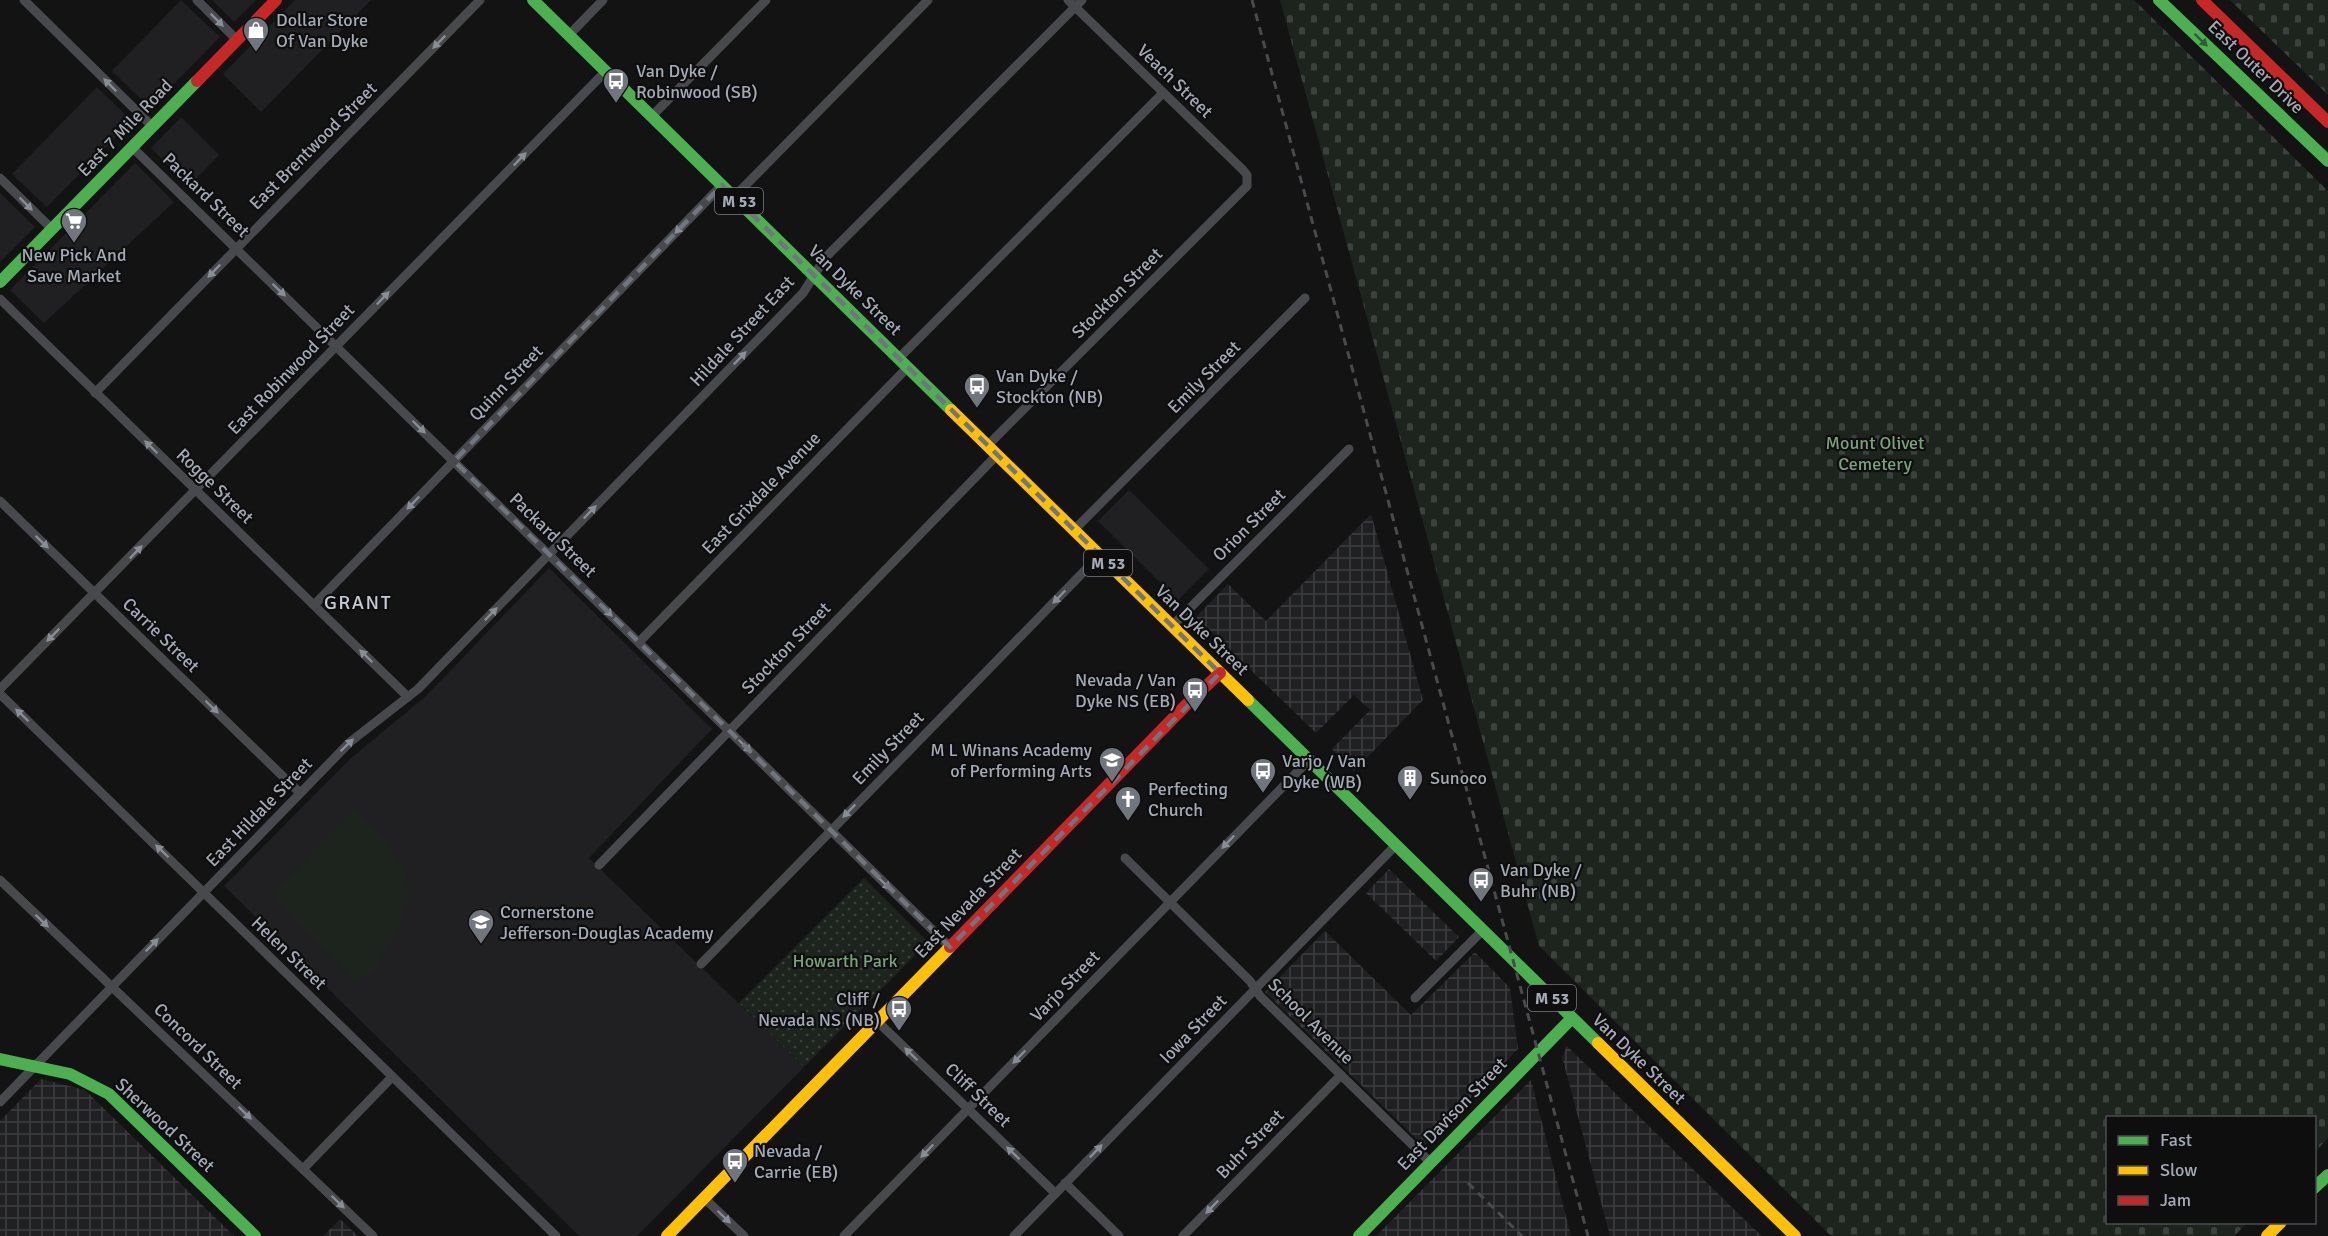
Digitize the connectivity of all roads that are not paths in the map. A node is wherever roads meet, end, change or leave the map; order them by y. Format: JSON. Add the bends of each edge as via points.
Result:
{"nodes":[{"id":1,"x":24,"y":0,"type":"edge"},
{"id":2,"x":197,"y":0,"type":"edge"},
{"id":3,"x":276,"y":0,"type":"edge"},
{"id":4,"x":480,"y":0,"type":"edge"},
{"id":5,"x":533,"y":0,"type":"edge"},
{"id":6,"x":603,"y":0,"type":"edge"},
{"id":7,"x":766,"y":0,"type":"edge"},
{"id":8,"x":928,"y":0,"type":"edge"},
{"id":9,"x":2159,"y":0,"type":"edge"},
{"id":10,"x":2202,"y":0,"type":"edge"},
{"id":11,"x":1075,"y":2,"type":"edge"},
{"id":12,"x":569,"y":35,"type":"junction"},
{"id":13,"x":237,"y":40,"type":"junction"},
{"id":14,"x":606,"y":71,"type":"junction"},
{"id":15,"x":1163,"y":93,"type":"junction"},
{"id":16,"x":652,"y":116,"type":"junction"},
{"id":17,"x":2328,"y":122,"type":"edge"},
{"id":18,"x":152,"y":126,"type":"junction"},
{"id":19,"x":132,"y":147,"type":"junction"},
{"id":20,"x":2328,"y":161,"type":"edge"},
{"id":21,"x":0,"y":178,"type":"edge"},
{"id":22,"x":722,"y":184,"type":"junction"},
{"id":23,"x":1244,"y":190,"type":"joint"},
{"id":24,"x":734,"y":197,"type":"junction"},
{"id":25,"x":52,"y":229,"type":"junction"},
{"id":26,"x":236,"y":248,"type":"junction"},
{"id":27,"x":814,"y":275,"type":"junction"},
{"id":28,"x":0,"y":282,"type":"edge"},
{"id":29,"x":1305,"y":298,"type":"dead end"},
{"id":30,"x":0,"y":299,"type":"edge"},
{"id":31,"x":336,"y":346,"type":"junction"},
{"id":32,"x":903,"y":363,"type":"junction"},
{"id":33,"x":95,"y":393,"type":"junction"},
{"id":34,"x":988,"y":445,"type":"junction"},
{"id":35,"x":1349,"y":448,"type":"dead end"},
{"id":36,"x":997,"y":455,"type":"junction"},
{"id":37,"x":454,"y":461,"type":"junction"},
{"id":38,"x":196,"y":490,"type":"junction"},
{"id":39,"x":0,"y":501,"type":"edge"},
{"id":40,"x":1074,"y":530,"type":"junction"},
{"id":41,"x":549,"y":554,"type":"junction"},
{"id":42,"x":1100,"y":555,"type":"junction"},
{"id":43,"x":95,"y":594,"type":"junction"},
{"id":44,"x":314,"y":605,"type":"junction"},
{"id":45,"x":1172,"y":626,"type":"junction"},
{"id":46,"x":639,"y":642,"type":"junction"},
{"id":47,"x":1220,"y":673,"type":"junction"},
{"id":48,"x":0,"y":689,"type":"edge"},
{"id":49,"x":0,"y":694,"type":"edge"},
{"id":50,"x":408,"y":697,"type":"junction"},
{"id":51,"x":729,"y":730,"type":"junction"},
{"id":52,"x":1309,"y":760,"type":"junction"},
{"id":53,"x":300,"y":793,"type":"junction"},
{"id":54,"x":831,"y":830,"type":"junction"},
{"id":55,"x":1396,"y":845,"type":"junction"},
{"id":56,"x":1125,"y":858,"type":"dead end"},
{"id":57,"x":599,"y":865,"type":"dead end"},
{"id":58,"x":0,"y":880,"type":"edge"},
{"id":59,"x":204,"y":892,"type":"junction"},
{"id":60,"x":1169,"y":902,"type":"junction"},
{"id":61,"x":1483,"y":930,"type":"junction"},
{"id":62,"x":950,"y":947,"type":"junction"},
{"id":63,"x":700,"y":964,"type":"dead end"},
{"id":64,"x":111,"y":986,"type":"junction"},
{"id":65,"x":1255,"y":989,"type":"junction"},
{"id":66,"x":1415,"y":998,"type":"dead end"},
{"id":67,"x":1572,"y":1018,"type":"junction"},
{"id":68,"x":877,"y":1021,"type":"junction"},
{"id":69,"x":0,"y":1059,"type":"edge"},
{"id":70,"x":34,"y":1066,"type":"junction"},
{"id":71,"x":1341,"y":1075,"type":"junction"},
{"id":72,"x":392,"y":1077,"type":"junction"},
{"id":73,"x":0,"y":1102,"type":"edge"},
{"id":74,"x":968,"y":1109,"type":"junction"},
{"id":75,"x":1431,"y":1163,"type":"junction"},
{"id":76,"x":303,"y":1169,"type":"junction"},
{"id":77,"x":2328,"y":1174,"type":"edge"},
{"id":78,"x":1065,"y":1183,"type":"junction"},
{"id":79,"x":2316,"y":1186,"type":"edge"},
{"id":80,"x":1055,"y":1193,"type":"junction"},
{"id":81,"x":704,"y":1198,"type":"junction"},
{"id":82,"x":2279,"y":1224,"type":"edge"},
{"id":83,"x":255,"y":1236,"type":"edge"},
{"id":84,"x":373,"y":1236,"type":"edge"},
{"id":85,"x":555,"y":1236,"type":"edge"},
{"id":86,"x":667,"y":1236,"type":"edge"},
{"id":87,"x":744,"y":1236,"type":"edge"},
{"id":88,"x":844,"y":1236,"type":"edge"},
{"id":89,"x":1014,"y":1236,"type":"edge"},
{"id":90,"x":1119,"y":1236,"type":"edge"},
{"id":91,"x":1183,"y":1236,"type":"edge"},
{"id":92,"x":1359,"y":1236,"type":"edge"},
{"id":93,"x":1795,"y":1236,"type":"edge"},
{"id":94,"x":2267,"y":1236,"type":"edge"}],
"edges":[{"from":18,"to":1,"type":"street","one_way":true},
{"from":2,"to":13,"type":"street","one_way":true},
{"from":3,"to":13,"type":"main road","name":"East 7 Mile Road"},
{"from":4,"to":26,"type":"street","name":"East Brentwood Street","one_way":true},
{"from":5,"to":12,"type":"main road","name":"Van Dyke Street","number":"M 53"},
{"from":6,"to":12,"type":"street"},
{"from":7,"to":16,"type":"street"},
{"from":8,"to":24,"type":"street"},
{"from":9,"to":20,"type":"main road","name":"East Outer Drive","one_way":true},
{"from":10,"to":17,"type":"main road","name":"East Outer Drive"},
{"from":11,"to":15,"type":"street","name":"Veach Street"},
{"from":11,"to":27,"type":"street","name":"Hildale Street East","via":[[825,258]]},
{"from":12,"to":14,"type":"main road","name":"Van Dyke Street","number":"M 53"},
{"from":13,"to":18,"type":"main road","name":"East 7 Mile Road"},
{"from":14,"to":16,"type":"main road","name":"Van Dyke Street","number":"M 53"},
{"from":31,"to":14,"type":"street","name":"East Robinwood Street","one_way":true},
{"from":15,"to":23,"type":"street","name":"Veach Street","via":[[1243,170],[1248,179]]},
{"from":15,"to":32,"type":"street","name":"East Grixdale Avenue"},
{"from":16,"to":22,"type":"main road","name":"Van Dyke Street","number":"M 53"},
{"from":18,"to":19,"type":"main road","name":"East 7 Mile Road"},
{"from":19,"to":25,"type":"main road","name":"East 7 Mile Road"},
{"from":19,"to":26,"type":"street","name":"Packard Street"},
{"from":21,"to":25,"type":"street","one_way":true},
{"from":22,"to":24,"type":"main road","name":"Van Dyke Street","number":"M 53"},
{"from":22,"to":37,"type":"street","name":"Quinn Street","one_way":true},
{"from":23,"to":34,"type":"street","name":"Stockton Street"},
{"from":24,"to":27,"type":"main road","name":"Van Dyke Street","number":"M 53"},
{"from":25,"to":28,"type":"main road","name":"East 7 Mile Road"},
{"from":26,"to":31,"type":"street","name":"Packard Street","one_way":true},
{"from":26,"to":33,"type":"street","name":"East Brentwood Street","one_way":true},
{"from":27,"to":32,"type":"main road","name":"Van Dyke Street","number":"M 53"},
{"from":41,"to":27,"type":"street","name":"Hildale Street East","one_way":true,"via":[[803,293]]},
{"from":29,"to":40,"type":"street","name":"Emily Street"},
{"from":30,"to":33,"type":"street","name":"Rogge Street"},
{"from":31,"to":37,"type":"street","name":"Packard Street","one_way":true},
{"from":31,"to":38,"type":"street","name":"East Robinwood Street"},
{"from":32,"to":34,"type":"main road","name":"Van Dyke Street","number":"M 53"},
{"from":32,"to":46,"type":"street","name":"East Grixdale Avenue"},
{"from":38,"to":33,"type":"street","name":"Rogge Street","one_way":true},
{"from":34,"to":36,"type":"main road","name":"Van Dyke Street","number":"M 53"},
{"from":35,"to":45,"type":"street","name":"Orion Street"},
{"from":36,"to":40,"type":"main road","name":"Van Dyke Street","number":"M 53"},
{"from":36,"to":51,"type":"street","name":"Stockton Street"},
{"from":37,"to":41,"type":"street","name":"Packard Street"},
{"from":37,"to":44,"type":"street","name":"Quinn Street","one_way":true},
{"from":43,"to":38,"type":"street","name":"East Robinwood Street","one_way":true},
{"from":38,"to":44,"type":"street","name":"Rogge Street"},
{"from":39,"to":43,"type":"street","name":"Carrie Street","one_way":true},
{"from":40,"to":42,"type":"main road","name":"Van Dyke Street","number":"M 53"},
{"from":41,"to":46,"type":"street","name":"Packard Street","one_way":true},
{"from":50,"to":41,"type":"street","name":"East Hildale Street","one_way":true},
{"from":42,"to":45,"type":"main road","name":"Van Dyke Street","number":"M 53"},
{"from":42,"to":54,"type":"street","name":"Emily Street","one_way":true},
{"from":43,"to":48,"type":"street","name":"East Robinwood Street","one_way":true},
{"from":43,"to":53,"type":"street","name":"Carrie Street","one_way":true},
{"from":50,"to":44,"type":"street","name":"Rogge Street","one_way":true},
{"from":45,"to":47,"type":"main road","name":"Van Dyke Street","number":"M 53"},
{"from":46,"to":51,"type":"street","name":"Packard Street"},
{"from":47,"to":52,"type":"main road","name":"Van Dyke Street","number":"M 53"},
{"from":47,"to":62,"type":"main road","name":"East Nevada Street"},
{"from":59,"to":49,"type":"street","name":"Helen Street","one_way":true},
{"from":53,"to":50,"type":"street","name":"East Hildale Street","one_way":true,"via":[[350,742]]},
{"from":51,"to":54,"type":"street","name":"Packard Street","one_way":true},
{"from":51,"to":57,"type":"street","name":"Stockton Street"},
{"from":52,"to":55,"type":"main road","name":"Van Dyke Street","number":"M 53"},
{"from":52,"to":60,"type":"street","name":"Varjo Street","one_way":true},
{"from":53,"to":59,"type":"street","name":"East Hildale Street"},
{"from":54,"to":62,"type":"street","name":"Packard Street","one_way":true},
{"from":54,"to":63,"type":"street","name":"Emily Street"},
{"from":55,"to":61,"type":"main road","name":"Van Dyke Street","number":"M 53"},
{"from":55,"to":65,"type":"street","name":"Iowa Street"},
{"from":56,"to":60,"type":"street","name":"School Avenue"},
{"from":58,"to":64,"type":"street","name":"Concord Street","one_way":true},
{"from":64,"to":59,"type":"street","name":"East Hildale Street","one_way":true},
{"from":59,"to":72,"type":"street","name":"Helen Street"},
{"from":60,"to":65,"type":"street","name":"School Avenue"},
{"from":60,"to":74,"type":"street","name":"Varjo Street","one_way":true},
{"from":61,"to":66,"type":"street"},
{"from":61,"to":67,"type":"main road","name":"Van Dyke Street","number":"M 53"},
{"from":62,"to":68,"type":"main road","name":"East Nevada Street"},
{"from":64,"to":70,"type":"street","name":"East Hildale Street"},
{"from":64,"to":76,"type":"street","name":"Concord Street","one_way":true},
{"from":65,"to":71,"type":"street","name":"School Avenue"},
{"from":78,"to":65,"type":"street","name":"Iowa Street","one_way":true},
{"from":67,"to":75,"type":"main road","name":"East Davison Street"},
{"from":67,"to":93,"type":"main road","name":"Van Dyke Street","number":"M 53"},
{"from":74,"to":68,"type":"street","name":"Cliff Street","one_way":true},
{"from":68,"to":81,"type":"main road","name":"East Nevada Street"},
{"from":69,"to":70,"type":"main road","name":"Sherwood Street"},
{"from":70,"to":73,"type":"street","name":"East Hildale Street"},
{"from":70,"to":83,"type":"main road","name":"Sherwood Street","via":[[78,1076],[109,1095]]},
{"from":71,"to":75,"type":"street","name":"School Avenue"},
{"from":71,"to":91,"type":"street","name":"Buhr Street","one_way":true},
{"from":72,"to":76,"type":"street"},
{"from":72,"to":85,"type":"street","name":"Helen Street"},
{"from":80,"to":74,"type":"street","name":"Cliff Street","one_way":true},
{"from":74,"to":88,"type":"street","name":"Varjo Street","one_way":true},
{"from":75,"to":92,"type":"main road","name":"East Davison Street"},
{"from":76,"to":84,"type":"street","name":"Concord Street","one_way":true},
{"from":77,"to":79,"type":"main road"},
{"from":78,"to":80,"type":"street","name":"Iowa Street"},
{"from":78,"to":90,"type":"street"},
{"from":80,"to":89,"type":"street","name":"Iowa Street"},
{"from":81,"to":86,"type":"main road","name":"East Nevada Street"},
{"from":81,"to":87,"type":"street","one_way":true},
{"from":82,"to":94,"type":"main road"}]}
